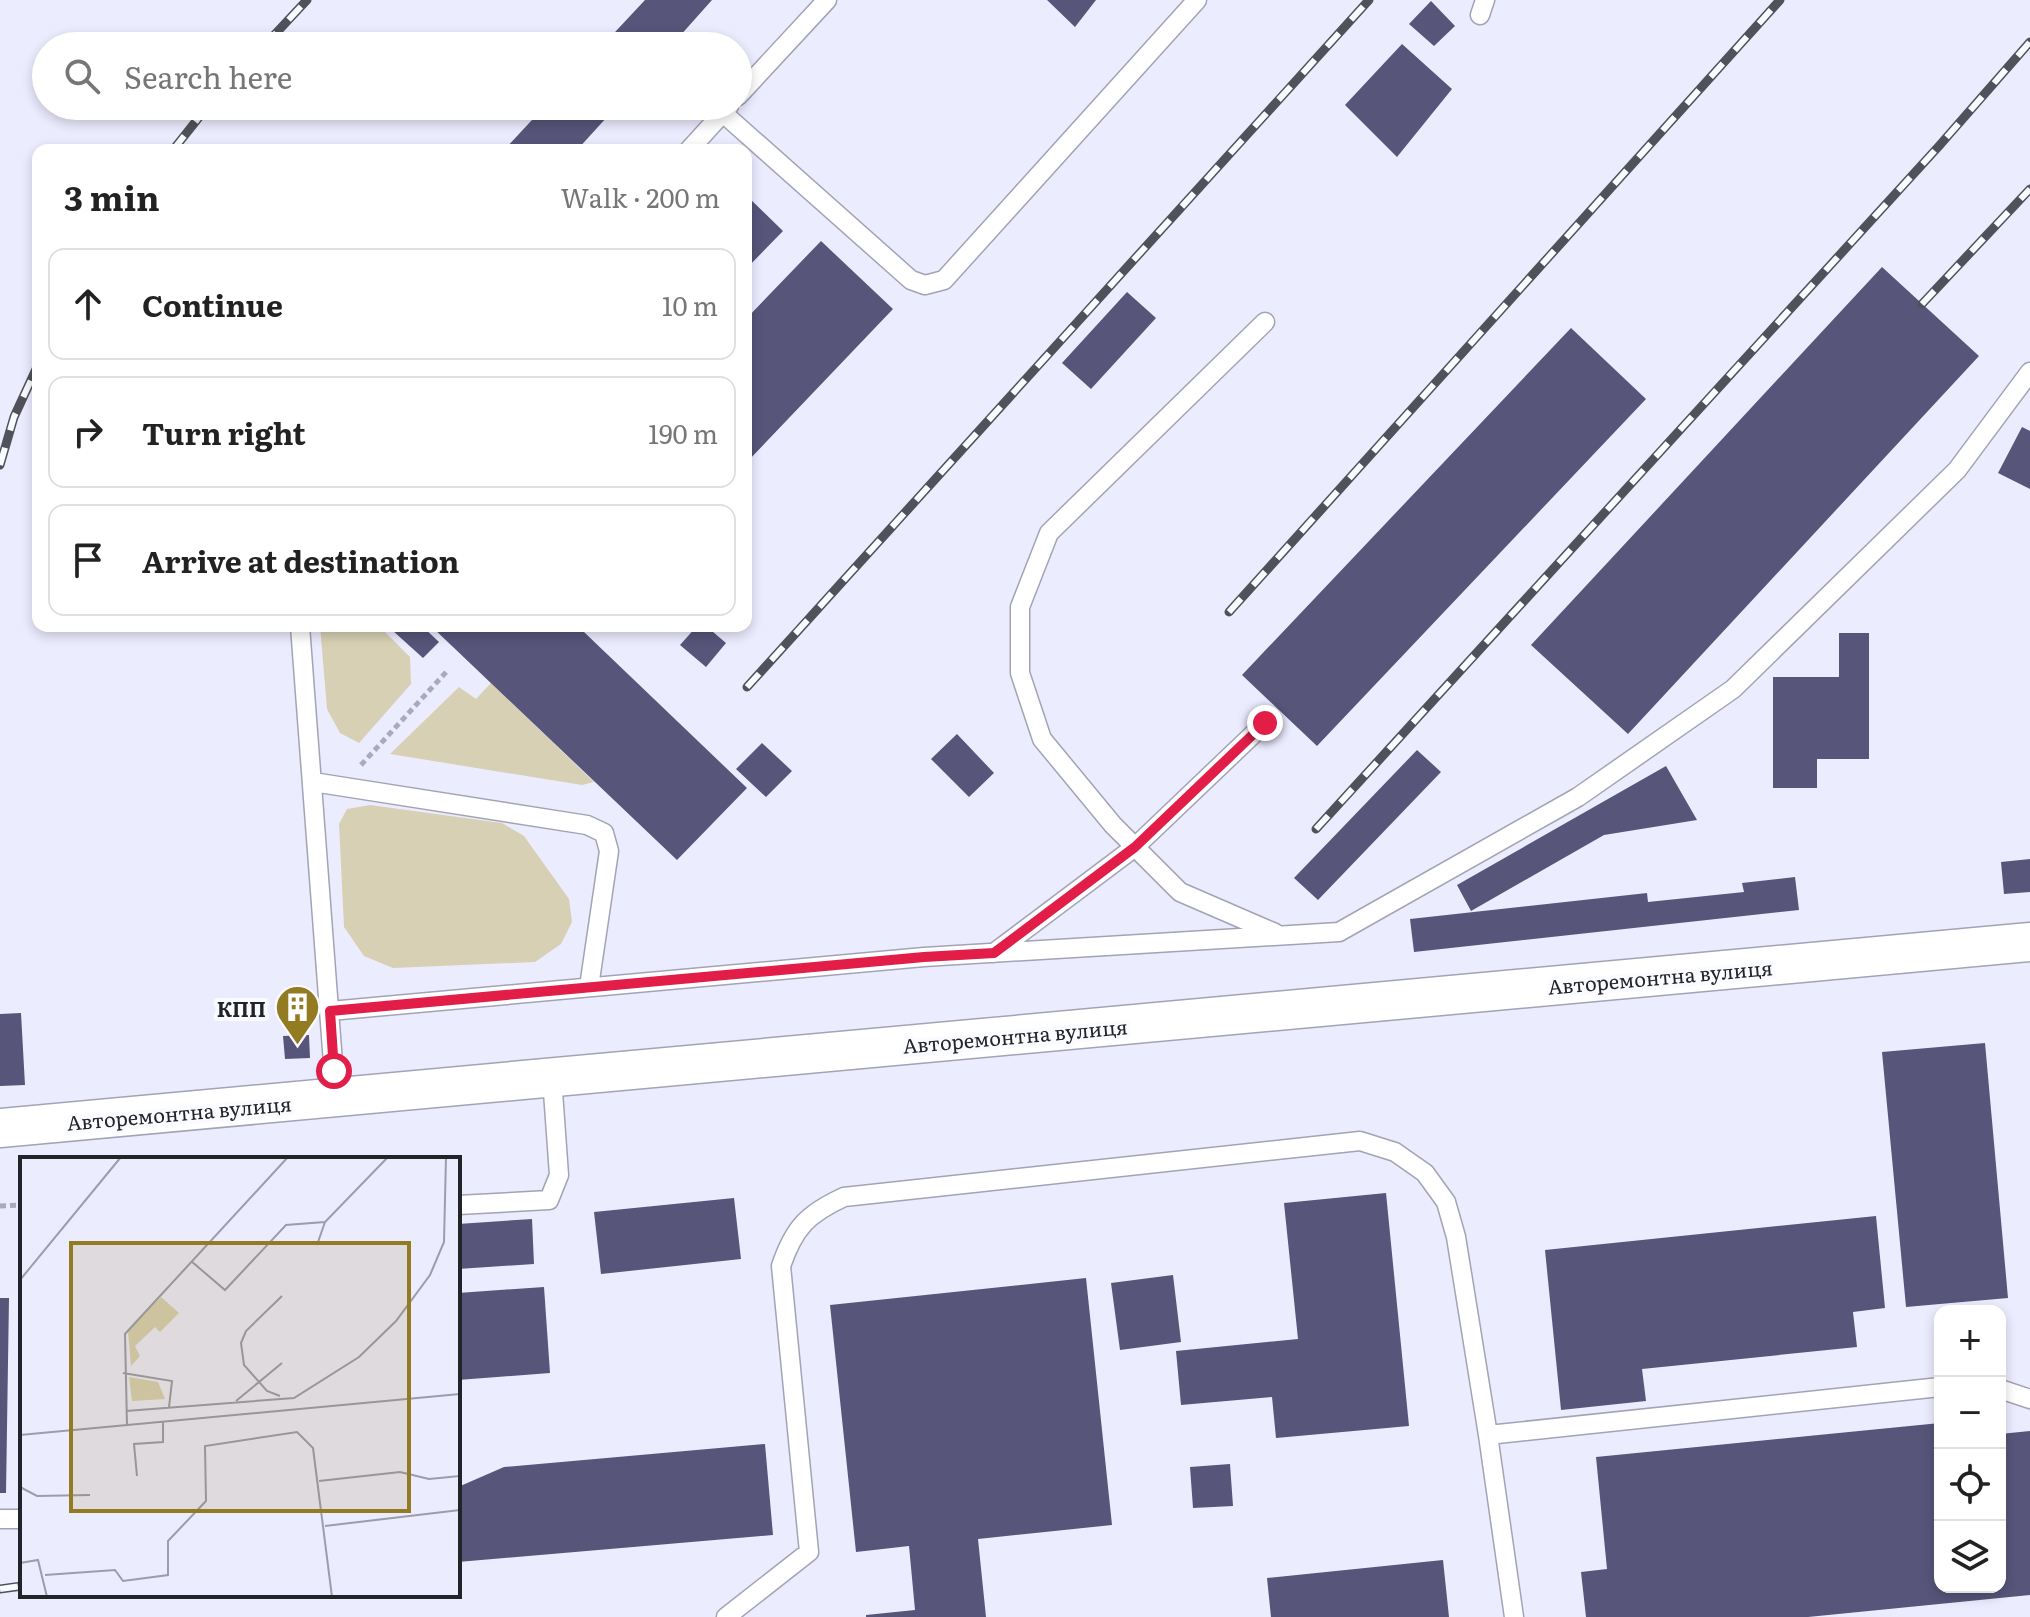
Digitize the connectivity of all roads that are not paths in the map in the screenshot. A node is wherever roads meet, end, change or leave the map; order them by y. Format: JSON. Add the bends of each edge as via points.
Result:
{"nodes":[{"id":1,"x":827,"y":0,"type":"edge"},
{"id":2,"x":1197,"y":0,"type":"edge"},
{"id":3,"x":752,"y":81,"type":"edge"},
{"id":4,"x":716,"y":120,"type":"edge"},
{"id":5,"x":738,"y":120,"type":"edge"},
{"id":6,"x":694,"y":144,"type":"edge"},
{"id":7,"x":1265,"y":322,"type":"dead end"},
{"id":8,"x":2030,"y":372,"type":"edge"},
{"id":9,"x":300,"y":632,"type":"edge"},
{"id":10,"x":1265,"y":723,"type":"dead end"},
{"id":11,"x":313,"y":782,"type":"junction"},
{"id":12,"x":1135,"y":847,"type":"junction"},
{"id":13,"x":1281,"y":936,"type":"junction"},
{"id":14,"x":2030,"y":942,"type":"edge"},
{"id":15,"x":994,"y":953,"type":"junction"},
{"id":16,"x":589,"y":987,"type":"junction"},
{"id":17,"x":330,"y":1011,"type":"junction"},
{"id":18,"x":552,"y":1078,"type":"junction"},
{"id":19,"x":338,"y":1097,"type":"junction"},
{"id":20,"x":0,"y":1128,"type":"edge"},
{"id":21,"x":460,"y":1205,"type":"edge"},
{"id":22,"x":1934,"y":1388,"type":"edge"},
{"id":23,"x":2006,"y":1391,"type":"edge"},
{"id":24,"x":2030,"y":1399,"type":"edge"},
{"id":25,"x":1488,"y":1435,"type":"junction"},
{"id":26,"x":726,"y":1617,"type":"edge"},
{"id":27,"x":1514,"y":1617,"type":"edge"}],
"edges":[{"from":1,"to":3,"type":"lane"},
{"from":2,"to":5,"type":"lane","via":[[944,280],[925,285],[911,280]]},
{"from":4,"to":6,"type":"lane"},
{"from":7,"to":12,"type":"lane","via":[[1049,533],[1020,607],[1020,673],[1042,739]]},
{"from":8,"to":13,"type":"lane","via":[[1957,470],[1733,689],[1578,797],[1339,932]]},
{"from":9,"to":11,"type":"lane"},
{"from":10,"to":12,"type":"lane"},
{"from":11,"to":16,"type":"lane","via":[[587,825],[604,833],[609,851]]},
{"from":11,"to":17,"type":"lane"},
{"from":12,"to":13,"type":"lane","via":[[1180,892]]},
{"from":12,"to":15,"type":"lane"},
{"from":13,"to":15,"type":"lane"},
{"from":14,"to":18,"type":"street","name":"Авторемонтна вулиця"},
{"from":15,"to":16,"type":"lane"},
{"from":16,"to":17,"type":"lane"},
{"from":17,"to":19,"type":"lane"},
{"from":18,"to":19,"type":"street","name":"Авторемонтна вулиця"},
{"from":18,"to":21,"type":"lane","via":[[559,1175],[549,1200]]},
{"from":19,"to":20,"type":"street","name":"Авторемонтна вулиця"},
{"from":22,"to":25,"type":"lane"},
{"from":23,"to":24,"type":"lane"},
{"from":25,"to":26,"type":"lane","via":[[1446,1202],[1425,1173],[1395,1152],[1360,1141],[844,1197],[803,1223],[781,1266],[809,1552]]},
{"from":25,"to":27,"type":"lane"}]}
